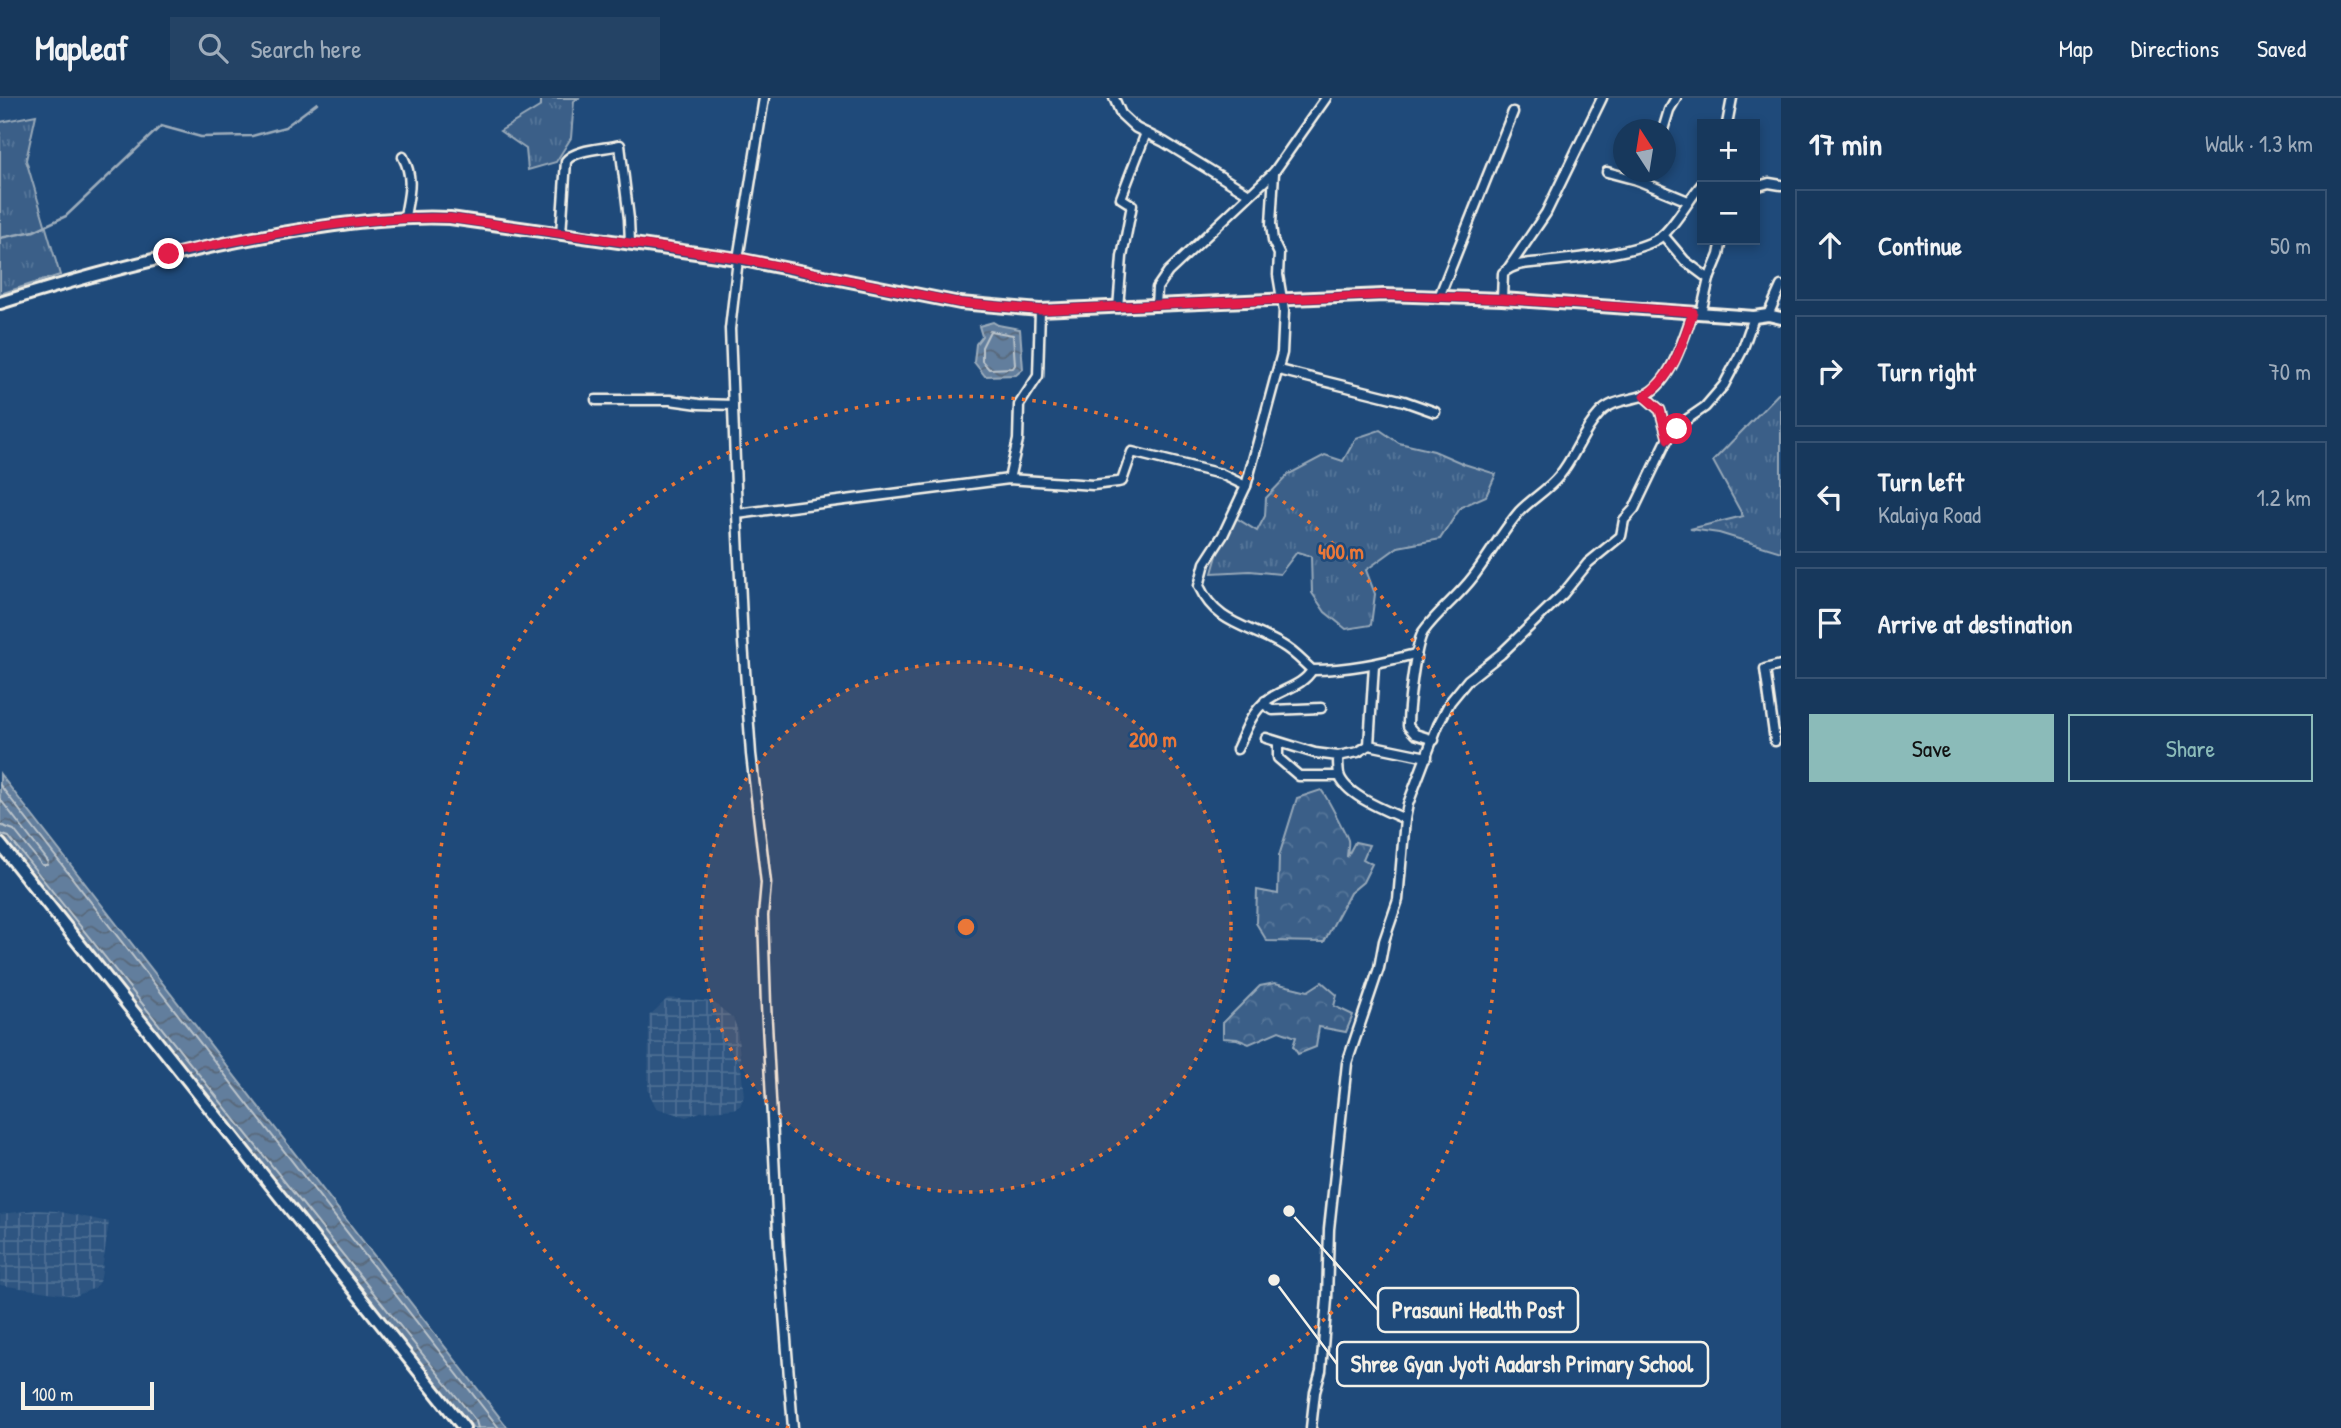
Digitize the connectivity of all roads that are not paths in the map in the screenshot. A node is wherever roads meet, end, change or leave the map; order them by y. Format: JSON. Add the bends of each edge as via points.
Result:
{"nodes":[{"id":1,"x":764,"y":98,"type":"edge"},
{"id":2,"x":1114,"y":98,"type":"edge"},
{"id":3,"x":1326,"y":98,"type":"edge"},
{"id":4,"x":1602,"y":98,"type":"edge"},
{"id":5,"x":1676,"y":98,"type":"edge"},
{"id":6,"x":1730,"y":99,"type":"edge"},
{"id":7,"x":1513,"y":112,"type":"dead end"},
{"id":8,"x":1667,"y":119,"type":"edge"},
{"id":9,"x":1728,"y":119,"type":"edge"},
{"id":10,"x":1146,"y":134,"type":"junction"},
{"id":11,"x":403,"y":157,"type":"dead end"},
{"id":12,"x":1274,"y":172,"type":"junction"},
{"id":13,"x":1607,"y":172,"type":"dead end"},
{"id":14,"x":1613,"y":174,"type":"edge"},
{"id":15,"x":1642,"y":182,"type":"edge"},
{"id":16,"x":1781,"y":185,"type":"edge"},
{"id":17,"x":1760,"y":186,"type":"edge"},
{"id":18,"x":1697,"y":190,"type":"edge"},
{"id":19,"x":1249,"y":194,"type":"junction"},
{"id":20,"x":1688,"y":201,"type":"junction"},
{"id":21,"x":405,"y":216,"type":"junction"},
{"id":22,"x":561,"y":234,"type":"junction"},
{"id":23,"x":1663,"y":235,"type":"junction"},
{"id":24,"x":630,"y":243,"type":"junction"},
{"id":25,"x":1721,"y":245,"type":"edge"},
{"id":26,"x":738,"y":258,"type":"junction"},
{"id":27,"x":1508,"y":269,"type":"junction"},
{"id":28,"x":1709,"y":279,"type":"junction"},
{"id":29,"x":1781,"y":286,"type":"edge"},
{"id":30,"x":1439,"y":297,"type":"junction"},
{"id":31,"x":1282,"y":299,"type":"junction"},
{"id":32,"x":1502,"y":299,"type":"junction"},
{"id":33,"x":0,"y":303,"type":"edge"},
{"id":34,"x":1156,"y":306,"type":"junction"},
{"id":35,"x":1118,"y":308,"type":"junction"},
{"id":36,"x":1040,"y":310,"type":"junction"},
{"id":37,"x":1697,"y":313,"type":"junction"},
{"id":38,"x":1768,"y":315,"type":"junction"},
{"id":39,"x":1754,"y":317,"type":"junction"},
{"id":40,"x":1781,"y":318,"type":"edge"},
{"id":41,"x":1279,"y":370,"type":"junction"},
{"id":42,"x":1644,"y":396,"type":"junction"},
{"id":43,"x":596,"y":400,"type":"dead end"},
{"id":44,"x":733,"y":405,"type":"junction"},
{"id":45,"x":1435,"y":412,"type":"dead end"},
{"id":46,"x":1668,"y":439,"type":"junction"},
{"id":47,"x":1009,"y":480,"type":"junction"},
{"id":48,"x":1246,"y":486,"type":"junction"},
{"id":49,"x":737,"y":514,"type":"junction"},
{"id":50,"x":1415,"y":654,"type":"junction"},
{"id":51,"x":1374,"y":665,"type":"junction"},
{"id":52,"x":1781,"y":665,"type":"edge"},
{"id":53,"x":1311,"y":670,"type":"junction"},
{"id":54,"x":1265,"y":702,"type":"junction"},
{"id":55,"x":1321,"y":708,"type":"dead end"},
{"id":56,"x":1266,"y":738,"type":"dead end"},
{"id":57,"x":1434,"y":740,"type":"junction"},
{"id":58,"x":1775,"y":741,"type":"dead end"},
{"id":59,"x":1279,"y":743,"type":"junction"},
{"id":60,"x":1369,"y":745,"type":"junction"},
{"id":61,"x":1237,"y":749,"type":"dead end"},
{"id":62,"x":1338,"y":756,"type":"junction"},
{"id":63,"x":1427,"y":757,"type":"junction"},
{"id":64,"x":1339,"y":776,"type":"junction"},
{"id":65,"x":1405,"y":819,"type":"junction"},
{"id":66,"x":0,"y":844,"type":"edge"},
{"id":67,"x":464,"y":1428,"type":"edge"},
{"id":68,"x":793,"y":1428,"type":"edge"},
{"id":69,"x":1311,"y":1428,"type":"edge"}],
"edges":[{"from":1,"to":26,"type":"street"},
{"from":2,"to":10,"type":"street","via":[[1122,114]]},
{"from":3,"to":12,"type":"street"},
{"from":4,"to":27,"type":"street","via":[[1546,213]]},
{"from":5,"to":8,"type":"street"},
{"from":6,"to":9,"type":"street"},
{"from":7,"to":30,"type":"street"},
{"from":10,"to":19,"type":"street"},
{"from":10,"to":35,"type":"street","via":[[1121,198],[1132,205]]},
{"from":11,"to":21,"type":"street","via":[[411,189]]},
{"from":12,"to":19,"type":"street"},
{"from":12,"to":31,"type":"street","via":[[1270,224],[1279,254]]},
{"from":13,"to":14,"type":"street"},
{"from":15,"to":20,"type":"street"},
{"from":16,"to":17,"type":"street"},
{"from":18,"to":20,"type":"street"},
{"from":19,"to":34,"type":"street","via":[[1168,272],[1157,288]]},
{"from":20,"to":23,"type":"street"},
{"from":21,"to":22,"type":"main road"},
{"from":21,"to":33,"type":"main road","via":[[252,237],[169,254]]},
{"from":22,"to":24,"type":"main road"},
{"from":22,"to":24,"type":"street","via":[[566,161],[570,155],[620,145]]},
{"from":23,"to":27,"type":"street","via":[[1646,245]]},
{"from":23,"to":28,"type":"street","via":[[1685,261]]},
{"from":24,"to":26,"type":"main road"},
{"from":25,"to":28,"type":"street"},
{"from":26,"to":36,"type":"main road","via":[[912,295]]},
{"from":26,"to":44,"type":"street","via":[[730,329]]},
{"from":27,"to":32,"type":"street","via":[[1503,273]]},
{"from":28,"to":37,"type":"street"},
{"from":29,"to":38,"type":"street"},
{"from":30,"to":31,"type":"main road"},
{"from":30,"to":32,"type":"main road"},
{"from":31,"to":34,"type":"main road"},
{"from":31,"to":41,"type":"street","via":[[1285,334]]},
{"from":32,"to":37,"type":"main road"},
{"from":34,"to":35,"type":"main road"},
{"from":35,"to":36,"type":"main road"},
{"from":36,"to":47,"type":"street","via":[[1038,376],[1019,405],[1018,440]]},
{"from":37,"to":39,"type":"main road"},
{"from":37,"to":42,"type":"street","via":[[1667,373]]},
{"from":38,"to":39,"type":"main road"},
{"from":38,"to":40,"type":"main road"},
{"from":39,"to":46,"type":"street","via":[[1724,385]]},
{"from":41,"to":45,"type":"street"},
{"from":41,"to":48,"type":"street"},
{"from":42,"to":46,"type":"street","via":[[1660,410]]},
{"from":42,"to":50,"type":"street","via":[[1612,403],[1601,411],[1558,478],[1520,511],[1472,579],[1423,633]]},
{"from":43,"to":44,"type":"street"},
{"from":44,"to":49,"type":"street"},
{"from":46,"to":57,"type":"street","via":[[1634,509],[1624,520],[1621,536],[1468,680],[1450,702]]},
{"from":47,"to":48,"type":"street","via":[[1118,482],[1132,452],[1221,474]]},
{"from":47,"to":49,"type":"street"},
{"from":48,"to":53,"type":"street","via":[[1205,563],[1199,586],[1226,620],[1283,645]]},
{"from":49,"to":68,"type":"street","via":[[751,754],[766,883],[766,1005]]},
{"from":50,"to":51,"type":"street"},
{"from":50,"to":57,"type":"street","via":[[1408,726],[1415,734]]},
{"from":51,"to":53,"type":"street"},
{"from":51,"to":60,"type":"street"},
{"from":52,"to":58,"type":"street","via":[[1765,669]]},
{"from":53,"to":54,"type":"street","via":[[1301,683]]},
{"from":54,"to":55,"type":"street","via":[[1273,710]]},
{"from":54,"to":61,"type":"street","via":[[1252,716]]},
{"from":56,"to":59,"type":"street"},
{"from":57,"to":63,"type":"street"},
{"from":59,"to":62,"type":"street"},
{"from":59,"to":64,"type":"street","via":[[1278,758],[1299,776]]},
{"from":60,"to":62,"type":"street"},
{"from":60,"to":63,"type":"street"},
{"from":62,"to":64,"type":"street"},
{"from":63,"to":65,"type":"street"},
{"from":64,"to":65,"type":"street","via":[[1366,801]]},
{"from":65,"to":69,"type":"street","via":[[1398,900],[1347,1063],[1329,1229],[1321,1371]]},
{"from":66,"to":67,"type":"main road"}]}
